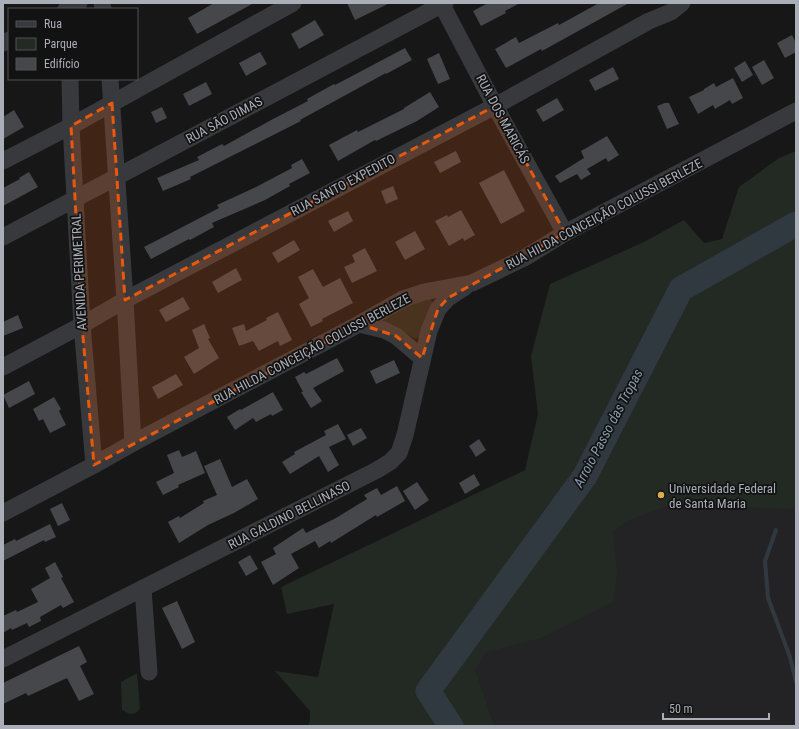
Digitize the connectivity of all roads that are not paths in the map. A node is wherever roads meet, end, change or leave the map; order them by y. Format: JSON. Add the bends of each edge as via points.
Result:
{"nodes":[{"id":1,"x":293,"y":3,"type":"edge"},
{"id":2,"x":682,"y":3,"type":"edge"},
{"id":3,"x":443,"y":4,"type":"edge"},
{"id":4,"x":70,"y":80,"type":"edge"},
{"id":5,"x":110,"y":80,"type":"edge"},
{"id":6,"x":112,"y":103,"type":"junction"},
{"id":7,"x":495,"y":106,"type":"junction"},
{"id":8,"x":796,"y":111,"type":"edge"},
{"id":9,"x":71,"y":126,"type":"junction"},
{"id":10,"x":3,"y":161,"type":"edge"},
{"id":11,"x":117,"y":176,"type":"junction"},
{"id":12,"x":75,"y":199,"type":"junction"},
{"id":13,"x":565,"y":233,"type":"junction"},
{"id":14,"x":3,"y":237,"type":"edge"},
{"id":15,"x":472,"y":283,"type":"junction"},
{"id":16,"x":431,"y":290,"type":"junction"},
{"id":17,"x":125,"y":300,"type":"junction"},
{"id":18,"x":441,"y":305,"type":"junction"},
{"id":19,"x":359,"y":324,"type":"junction"},
{"id":20,"x":82,"y":325,"type":"junction"},
{"id":21,"x":422,"y":358,"type":"junction"},
{"id":22,"x":3,"y":367,"type":"edge"},
{"id":23,"x":133,"y":443,"type":"junction"},
{"id":24,"x":94,"y":465,"type":"junction"},
{"id":25,"x":3,"y":513,"type":"edge"},
{"id":26,"x":143,"y":588,"type":"junction"},
{"id":27,"x":3,"y":659,"type":"edge"},
{"id":28,"x":149,"y":672,"type":"dead end"}],
"edges":[{"from":1,"to":6,"type":"street"},
{"from":2,"to":7,"type":"street","name":"RUA SANTO EXPEDITO","via":[[671,12],[649,21]]},
{"from":3,"to":7,"type":"street","name":"RUA DOS MARICÁS"},
{"from":3,"to":11,"type":"street","name":"RUA SÃO DIMAS"},
{"from":4,"to":9,"type":"street","name":"AVENIDA PERIMETRAL"},
{"from":5,"to":6,"type":"street"},
{"from":6,"to":9,"type":"street"},
{"from":6,"to":11,"type":"street"},
{"from":7,"to":13,"type":"street","name":"RUA DOS MARICÁS"},
{"from":7,"to":17,"type":"street","name":"RUA SANTO EXPEDITO"},
{"from":8,"to":13,"type":"street","name":"RUA HILDA CONCEIÇÃO COLUSSI BERLEZE"},
{"from":9,"to":10,"type":"street"},
{"from":9,"to":12,"type":"street","name":"AVENIDA PERIMETRAL"},
{"from":11,"to":12,"type":"street","name":"RUA SÃO DIMAS"},
{"from":11,"to":17,"type":"street"},
{"from":12,"to":14,"type":"street","name":"RUA SÃO DIMAS"},
{"from":12,"to":20,"type":"street","name":"AVENIDA PERIMETRAL"},
{"from":13,"to":15,"type":"street","name":"RUA HILDA CONCEIÇÃO COLUSSI BERLEZE","via":[[526,257]]},
{"from":15,"to":16,"type":"street","name":"RUA HILDA CONCEIÇÃO COLUSSI BERLEZE"},
{"from":15,"to":18,"type":"street","name":"RUA GALDINO BELLINASO"},
{"from":16,"to":18,"type":"street"},
{"from":16,"to":19,"type":"street","name":"RUA HILDA CONCEIÇÃO COLUSSI BERLEZE","via":[[403,299]]},
{"from":17,"to":20,"type":"street","name":"RUA SANTO EXPEDITO"},
{"from":17,"to":23,"type":"street"},
{"from":18,"to":21,"type":"street","name":"RUA GALDINO BELLINASO","via":[[429,331]]},
{"from":19,"to":21,"type":"street","via":[[384,330],[396,336]]},
{"from":19,"to":23,"type":"street","name":"RUA HILDA CONCEIÇÃO COLUSSI BERLEZE"},
{"from":20,"to":22,"type":"street","name":"RUA SANTO EXPEDITO"},
{"from":20,"to":24,"type":"street","name":"AVENIDA PERIMETRAL"},
{"from":21,"to":26,"type":"street","name":"RUA GALDINO BELLINASO","via":[[405,435],[399,453],[390,462]]},
{"from":23,"to":24,"type":"street","name":"RUA HILDA CONCEIÇÃO COLUSSI BERLEZE"},
{"from":24,"to":25,"type":"street","name":"RUA HILDA CONCEIÇÃO COLUSSI BERLEZE"},
{"from":26,"to":27,"type":"street","name":"RUA GALDINO BELLINASO"},
{"from":26,"to":28,"type":"street"}]}
